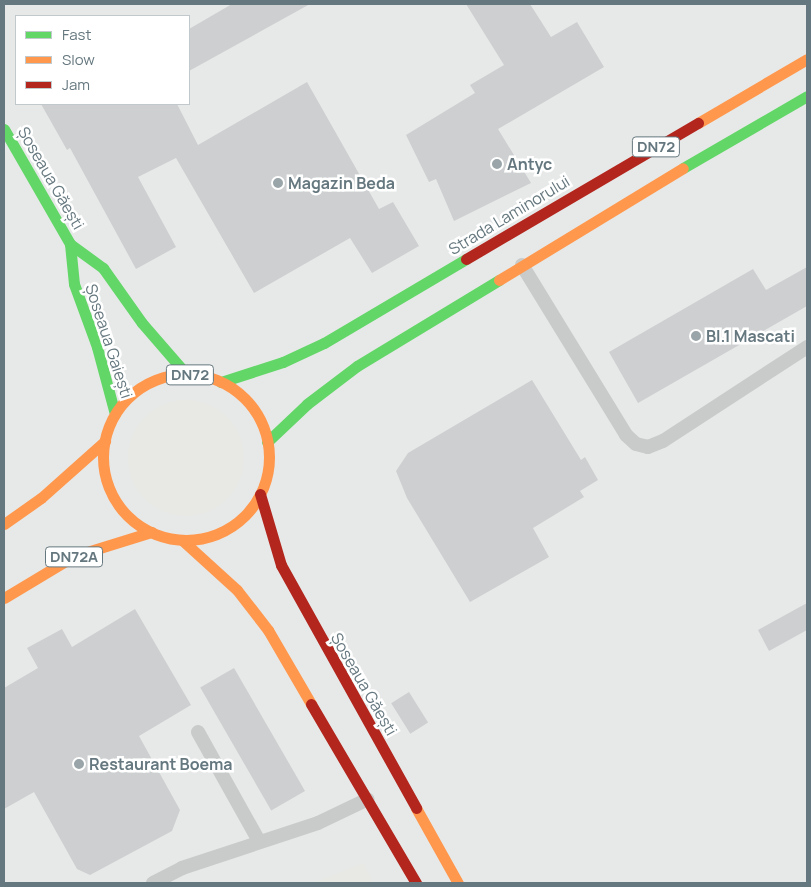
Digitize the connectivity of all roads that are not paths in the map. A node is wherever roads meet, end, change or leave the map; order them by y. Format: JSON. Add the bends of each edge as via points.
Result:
{"nodes":[{"id":1,"x":807,"y":59,"type":"edge"},
{"id":2,"x":807,"y":96,"type":"edge"},
{"id":3,"x":4,"y":129,"type":"edge"},
{"id":4,"x":505,"y":235,"type":"junction"},
{"id":5,"x":70,"y":244,"type":"junction"},
{"id":6,"x":518,"y":258,"type":"junction"},
{"id":7,"x":807,"y":347,"type":"edge"},
{"id":8,"x":186,"y":375,"type":"junction"},
{"id":9,"x":221,"y":382,"type":"junction"},
{"id":10,"x":115,"y":414,"type":"junction"},
{"id":11,"x":105,"y":441,"type":"junction"},
{"id":12,"x":267,"y":442,"type":"junction"},
{"id":13,"x":260,"y":494,"type":"junction"},
{"id":14,"x":4,"y":524,"type":"edge"},
{"id":15,"x":151,"y":532,"type":"junction"},
{"id":16,"x":182,"y":540,"type":"junction"},
{"id":17,"x":4,"y":598,"type":"edge"},
{"id":18,"x":198,"y":732,"type":"dead end"},
{"id":19,"x":368,"y":799,"type":"junction"},
{"id":20,"x":259,"y":841,"type":"junction"},
{"id":21,"x":153,"y":883,"type":"edge"},
{"id":22,"x":416,"y":883,"type":"edge"},
{"id":23,"x":457,"y":883,"type":"edge"}],
"edges":[{"from":1,"to":4,"type":"main road","name":"Strada Laminorului","number":"DN72"},
{"from":2,"to":6,"type":"main road"},
{"from":3,"to":5,"type":"main road","name":"Șoseaua Găești","number":"DN72"},
{"from":4,"to":6,"type":"main road"},
{"from":4,"to":9,"type":"main road","name":"Strada Laminorului","number":"DN72","via":[[302,354]]},
{"from":5,"to":8,"type":"main road","name":"Șoseaua Gaiești","number":"DN72","via":[[103,268],[142,323]]},
{"from":5,"to":10,"type":"main road","name":"Șoseaua Gaiești","number":"DN72","via":[[74,284],[97,346]]},
{"from":6,"to":7,"type":"lane","via":[[626,435],[636,444],[648,447],[663,441]]},
{"from":6,"to":12,"type":"main road","via":[[357,366],[312,399]]},
{"from":8,"to":9,"type":"main road","number":"DN72"},
{"from":8,"to":10,"type":"main road","number":"DN72","via":[[166,377],[146,385],[128,398]]},
{"from":9,"to":12,"type":"main road","number":"DN72","via":[[253,409]]},
{"from":10,"to":11,"type":"main road","number":"DN72"},
{"from":11,"to":14,"type":"main road","via":[[41,498]]},
{"from":11,"to":15,"type":"main road","number":"DN72","via":[[104,470],[114,498],[132,520]]},
{"from":12,"to":13,"type":"main road","number":"DN72","via":[[268,469]]},
{"from":13,"to":16,"type":"main road","number":"DN72","via":[[248,512],[225,530]]},
{"from":13,"to":23,"type":"main road","name":"Șoseaua Găești","via":[[281,565],[292,588]]},
{"from":15,"to":16,"type":"main road","number":"DN72"},
{"from":15,"to":17,"type":"main road","number":"DN72A","via":[[74,556]]},
{"from":16,"to":19,"type":"main road","via":[[218,571],[268,630]]},
{"from":18,"to":20,"type":"lane"},
{"from":19,"to":20,"type":"lane","via":[[318,823]]},
{"from":19,"to":22,"type":"main road"},
{"from":20,"to":21,"type":"lane","via":[[182,868]]}]}
